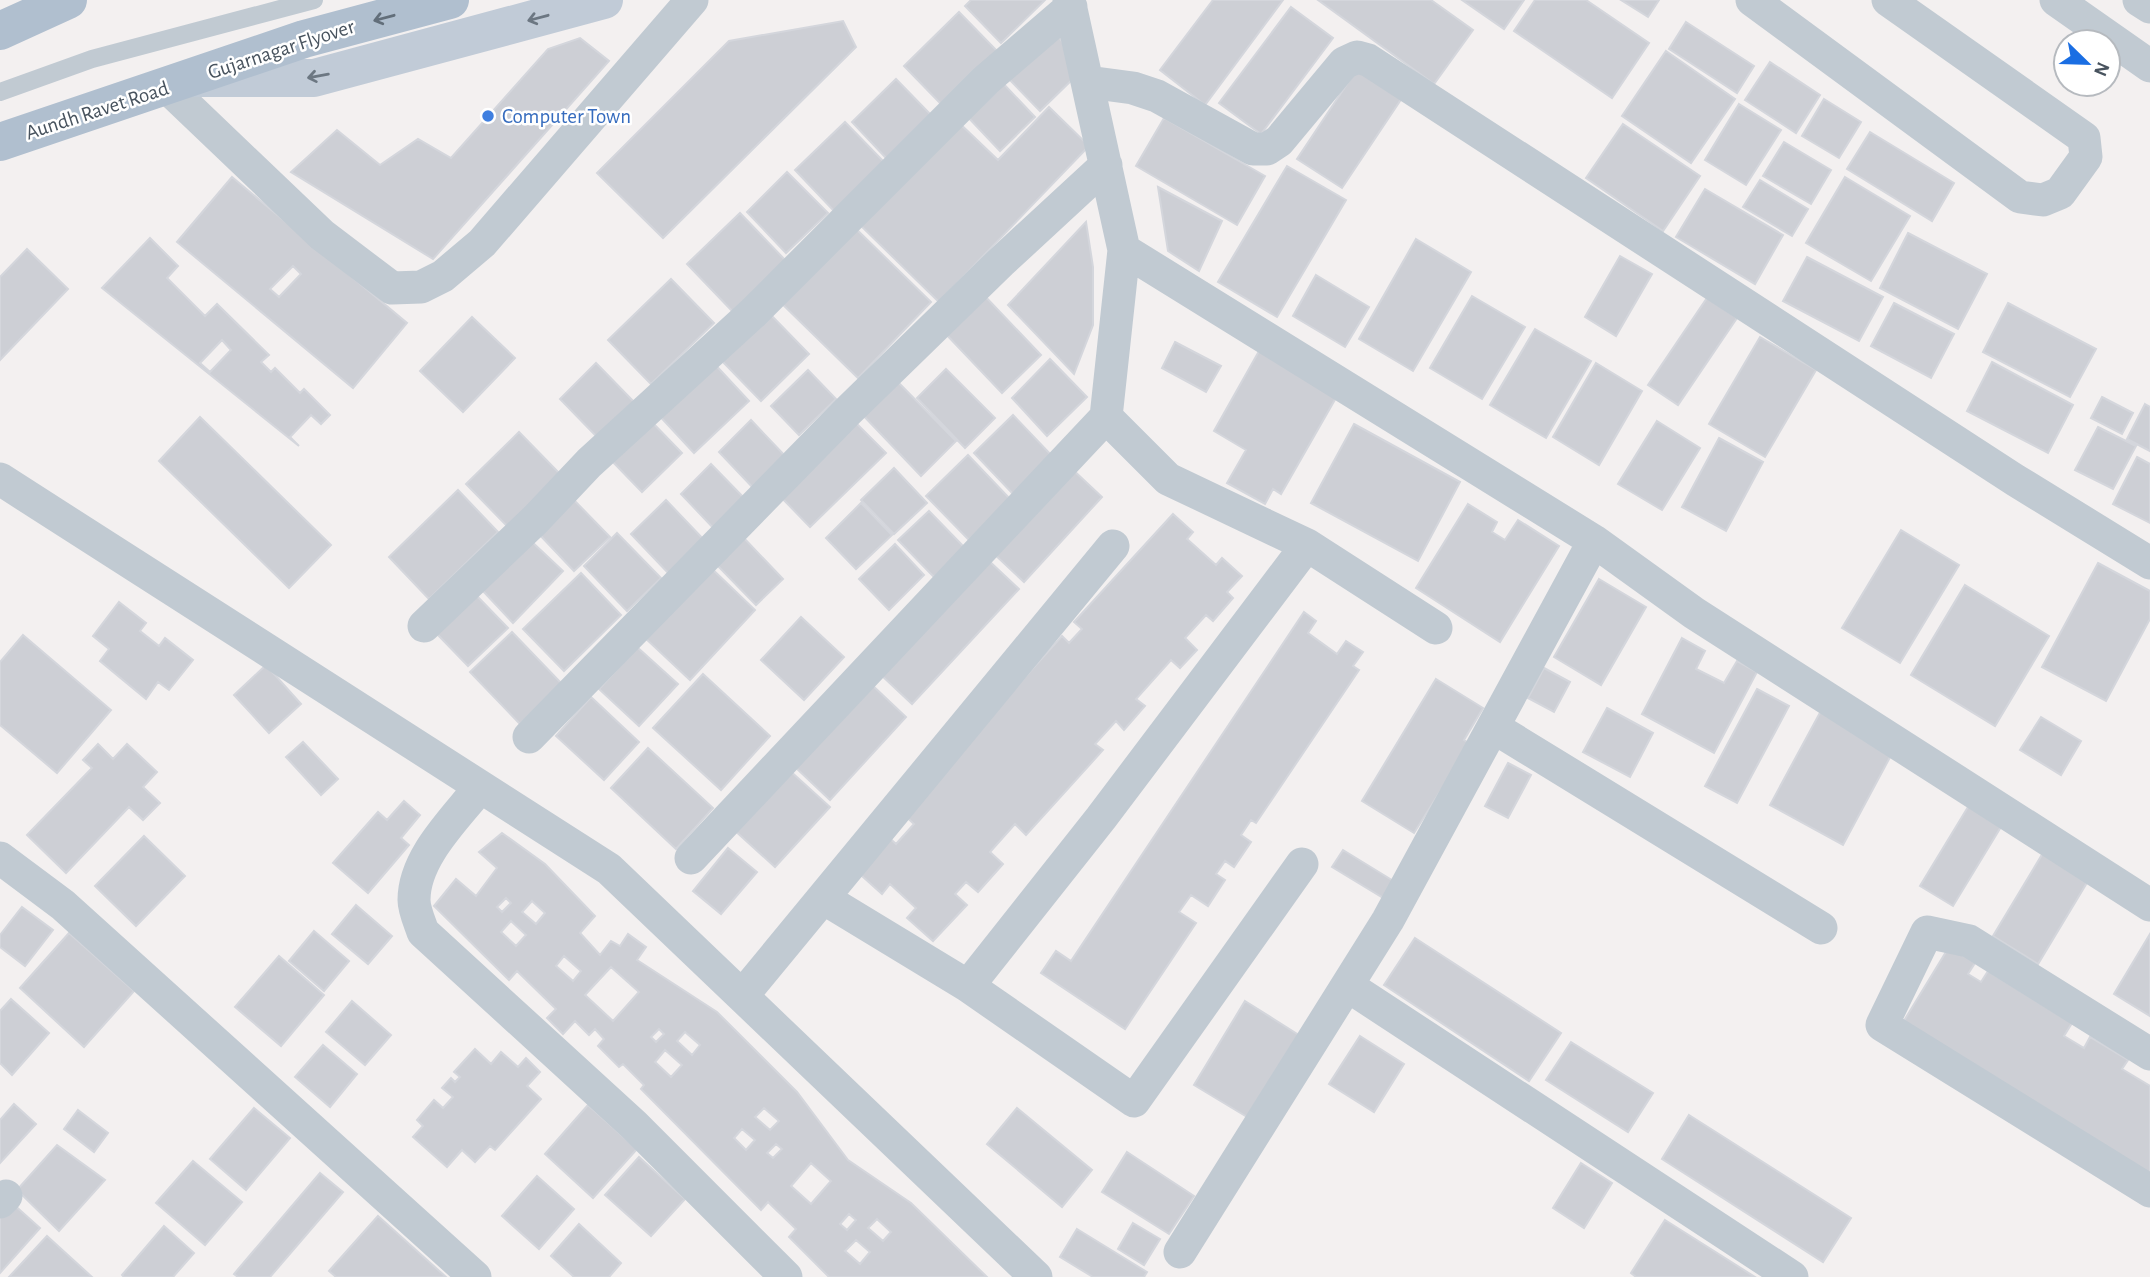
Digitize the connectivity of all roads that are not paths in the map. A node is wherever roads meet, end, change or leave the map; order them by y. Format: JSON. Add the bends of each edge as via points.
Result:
{"nodes":[{"id":1,"x":314,"y":0,"type":"edge"},
{"id":2,"x":450,"y":0,"type":"edge"},
{"id":3,"x":604,"y":0,"type":"edge"},
{"id":4,"x":692,"y":0,"type":"edge"},
{"id":5,"x":1752,"y":0,"type":"edge"},
{"id":6,"x":1888,"y":0,"type":"edge"},
{"id":7,"x":2056,"y":0,"type":"edge"},
{"id":8,"x":2139,"y":0,"type":"edge"},
{"id":9,"x":65,"y":1,"type":"edge"},
{"id":10,"x":1070,"y":4,"type":"edge"},
{"id":11,"x":2150,"y":7,"type":"edge"},
{"id":12,"x":298,"y":22,"type":"junction"},
{"id":13,"x":0,"y":31,"type":"edge"},
{"id":14,"x":2150,"y":66,"type":"edge"},
{"id":15,"x":180,"y":82,"type":"junction"},
{"id":16,"x":1088,"y":82,"type":"junction"},
{"id":17,"x":0,"y":92,"type":"edge"},
{"id":18,"x":0,"y":142,"type":"edge"},
{"id":19,"x":1106,"y":165,"type":"junction"},
{"id":20,"x":1124,"y":250,"type":"junction"},
{"id":21,"x":1106,"y":417,"type":"junction"},
{"id":22,"x":0,"y":479,"type":"edge"},
{"id":23,"x":1594,"y":541,"type":"junction"},
{"id":24,"x":1307,"y":545,"type":"junction"},
{"id":25,"x":1113,"y":546,"type":"dead end"},
{"id":26,"x":2150,"y":563,"type":"edge"},
{"id":27,"x":425,"y":626,"type":"dead end"},
{"id":28,"x":1436,"y":628,"type":"dead end"},
{"id":29,"x":1493,"y":727,"type":"junction"},
{"id":30,"x":528,"y":737,"type":"dead end"},
{"id":31,"x":480,"y":787,"type":"junction"},
{"id":32,"x":0,"y":858,"type":"edge"},
{"id":33,"x":691,"y":858,"type":"dead end"},
{"id":34,"x":1302,"y":864,"type":"dead end"},
{"id":35,"x":823,"y":898,"type":"junction"},
{"id":36,"x":2150,"y":905,"type":"edge"},
{"id":37,"x":1821,"y":928,"type":"dead end"},
{"id":38,"x":1349,"y":985,"type":"junction"},
{"id":39,"x":968,"y":986,"type":"junction"},
{"id":40,"x":742,"y":996,"type":"junction"},
{"id":41,"x":2150,"y":1054,"type":"edge"},
{"id":42,"x":2150,"y":1191,"type":"edge"},
{"id":43,"x":1180,"y":1252,"type":"dead end"},
{"id":44,"x":475,"y":1277,"type":"edge"},
{"id":45,"x":786,"y":1277,"type":"edge"},
{"id":46,"x":1036,"y":1277,"type":"edge"},
{"id":47,"x":1792,"y":1277,"type":"edge"}],
"edges":[{"from":1,"to":12,"type":"lane"},
{"from":2,"to":12,"type":"main road","name":"Gujarnagar Flyover","one_way":true},
{"from":3,"to":15,"type":"street","one_way":true,"via":[[314,78]]},
{"from":4,"to":15,"type":"street","via":[[482,243],[443,276],[421,287],[392,288],[322,235]]},
{"from":5,"to":6,"type":"street","via":[[2020,197],[2043,200],[2060,193],[2086,157],[2084,138]]},
{"from":7,"to":14,"type":"street"},
{"from":8,"to":11,"type":"street"},
{"from":9,"to":13,"type":"main road"},
{"from":10,"to":16,"type":"street"},
{"from":10,"to":27,"type":"street","via":[[986,80],[752,313],[589,463]]},
{"from":12,"to":15,"type":"main road","name":"Gujarnagar Flyover"},
{"from":12,"to":17,"type":"lane","via":[[92,59]]},
{"from":15,"to":18,"type":"main road","name":"Aundh Ravet Road"},
{"from":16,"to":19,"type":"street"},
{"from":16,"to":26,"type":"street","via":[[1157,96],[1237,142],[1267,149],[1279,141],[1344,63],[1357,57],[1368,61]]},
{"from":19,"to":20,"type":"street"},
{"from":19,"to":30,"type":"street","via":[[846,414]]},
{"from":20,"to":21,"type":"street"},
{"from":20,"to":23,"type":"street"},
{"from":21,"to":24,"type":"street","via":[[1168,479]]},
{"from":21,"to":33,"type":"street"},
{"from":22,"to":31,"type":"street"},
{"from":23,"to":29,"type":"street"},
{"from":23,"to":36,"type":"street","via":[[1694,613]]},
{"from":24,"to":28,"type":"street"},
{"from":24,"to":39,"type":"street"},
{"from":25,"to":35,"type":"street"},
{"from":29,"to":37,"type":"street"},
{"from":29,"to":38,"type":"street"},
{"from":31,"to":40,"type":"street","via":[[609,869]]},
{"from":31,"to":45,"type":"street","via":[[418,874],[414,902],[423,932],[634,1125]]},
{"from":32,"to":44,"type":"street","via":[[63,905]]},
{"from":34,"to":39,"type":"street","via":[[1134,1101]]},
{"from":35,"to":39,"type":"street"},
{"from":35,"to":40,"type":"street"},
{"from":38,"to":43,"type":"street"},
{"from":38,"to":47,"type":"street"},
{"from":40,"to":46,"type":"street"},
{"from":41,"to":42,"type":"street","via":[[1969,941],[1927,932],[1882,1025]]}]}
